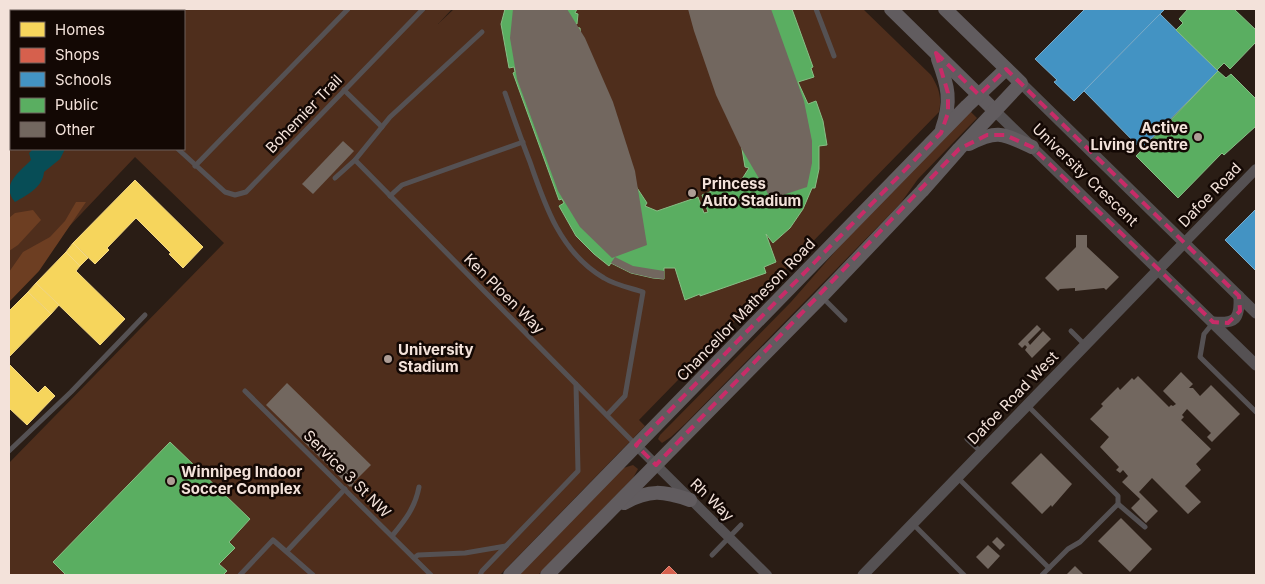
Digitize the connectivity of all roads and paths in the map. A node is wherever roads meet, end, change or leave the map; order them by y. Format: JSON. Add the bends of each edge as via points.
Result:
{"nodes":[{"id":1,"x":348,"y":9,"type":"edge"},
{"id":2,"x":424,"y":9,"type":"edge"},
{"id":3,"x":816,"y":9,"type":"edge"},
{"id":4,"x":891,"y":9,"type":"edge"},
{"id":5,"x":945,"y":9,"type":"edge"},
{"id":6,"x":482,"y":32,"type":"dead end"},
{"id":7,"x":936,"y":53,"type":"junction"},
{"id":8,"x":834,"y":56,"type":"dead end"},
{"id":9,"x":1006,"y":69,"type":"junction"},
{"id":10,"x":1022,"y":83,"type":"junction"},
{"id":11,"x":344,"y":90,"type":"junction"},
{"id":12,"x":505,"y":93,"type":"dead end"},
{"id":13,"x":979,"y":95,"type":"junction"},
{"id":14,"x":995,"y":111,"type":"junction"},
{"id":15,"x":382,"y":127,"type":"junction"},
{"id":16,"x":941,"y":132,"type":"junction"},
{"id":17,"x":522,"y":142,"type":"junction"},
{"id":18,"x":1032,"y":147,"type":"junction"},
{"id":19,"x":959,"y":148,"type":"junction"},
{"id":20,"x":179,"y":150,"type":"edge"},
{"id":21,"x":355,"y":160,"type":"junction"},
{"id":22,"x":195,"y":166,"type":"junction"},
{"id":23,"x":1256,"y":169,"type":"edge"},
{"id":24,"x":336,"y":178,"type":"dead end"},
{"id":25,"x":390,"y":196,"type":"junction"},
{"id":26,"x":1185,"y":242,"type":"junction"},
{"id":27,"x":1159,"y":269,"type":"junction"},
{"id":28,"x":1239,"y":296,"type":"junction"},
{"id":29,"x":821,"y":297,"type":"junction"},
{"id":30,"x":1256,"y":313,"type":"edge"},
{"id":31,"x":145,"y":315,"type":"dead end"},
{"id":32,"x":845,"y":320,"type":"dead end"},
{"id":33,"x":1213,"y":322,"type":"junction"},
{"id":34,"x":1071,"y":332,"type":"dead end"},
{"id":35,"x":1085,"y":345,"type":"junction"},
{"id":36,"x":1256,"y":365,"type":"edge"},
{"id":37,"x":576,"y":384,"type":"junction"},
{"id":38,"x":245,"y":391,"type":"dead end"},
{"id":39,"x":1027,"y":405,"type":"junction"},
{"id":40,"x":1256,"y":412,"type":"edge"},
{"id":41,"x":607,"y":415,"type":"junction"},
{"id":42,"x":967,"y":439,"type":"dead end"},
{"id":43,"x":636,"y":445,"type":"junction"},
{"id":44,"x":9,"y":451,"type":"edge"},
{"id":45,"x":981,"y":452,"type":"junction"},
{"id":46,"x":656,"y":465,"type":"junction"},
{"id":47,"x":958,"y":477,"type":"junction"},
{"id":48,"x":419,"y":487,"type":"dead end"},
{"id":49,"x":345,"y":489,"type":"junction"},
{"id":50,"x":690,"y":500,"type":"junction"},
{"id":51,"x":1118,"y":504,"type":"junction"},
{"id":52,"x":610,"y":511,"type":"junction"},
{"id":53,"x":912,"y":524,"type":"junction"},
{"id":54,"x":741,"y":525,"type":"dead end"},
{"id":55,"x":1145,"y":527,"type":"dead end"},
{"id":56,"x":392,"y":536,"type":"junction"},
{"id":57,"x":728,"y":536,"type":"junction"},
{"id":58,"x":506,"y":546,"type":"junction"},
{"id":59,"x":287,"y":551,"type":"junction"},
{"id":60,"x":712,"y":555,"type":"dead end"},
{"id":61,"x":414,"y":558,"type":"junction"},
{"id":62,"x":1049,"y":568,"type":"junction"},
{"id":63,"x":240,"y":575,"type":"edge"},
{"id":64,"x":313,"y":575,"type":"edge"},
{"id":65,"x":431,"y":575,"type":"edge"},
{"id":66,"x":480,"y":575,"type":"edge"},
{"id":67,"x":510,"y":575,"type":"edge"},
{"id":68,"x":547,"y":575,"type":"edge"},
{"id":69,"x":767,"y":575,"type":"edge"},
{"id":70,"x":863,"y":575,"type":"edge"},
{"id":71,"x":964,"y":575,"type":"edge"},
{"id":72,"x":1042,"y":575,"type":"edge"}],
"edges":[{"from":1,"to":22,"type":"lane"},
{"from":2,"to":11,"type":"lane","name":"Bohemier Trail"},
{"from":3,"to":8,"type":"lane"},
{"from":4,"to":7,"type":"main road","name":"University Crescent"},
{"from":5,"to":9,"type":"main road","name":"University Crescent"},
{"from":6,"to":15,"type":"lane"},
{"from":7,"to":13,"type":"main road","name":"University Crescent"},
{"from":7,"to":16,"type":"main road","via":[[948,93],[948,112]]},
{"from":9,"to":10,"type":"main road","name":"University Crescent"},
{"from":9,"to":13,"type":"main road","name":"Chancellor Matheson Road"},
{"from":10,"to":14,"type":"main road"},
{"from":10,"to":26,"type":"street","name":"University Crescent"},
{"from":11,"to":15,"type":"lane"},
{"from":11,"to":22,"type":"lane","name":"Bohemier Trail","via":[[246,192],[235,195],[225,192]]},
{"from":12,"to":17,"type":"lane"},
{"from":13,"to":14,"type":"main road","name":"University Crescent"},
{"from":13,"to":16,"type":"main road","name":"Chancellor Matheson Road"},
{"from":14,"to":18,"type":"street","name":"University Crescent"},
{"from":14,"to":19,"type":"main road"},
{"from":15,"to":21,"type":"lane"},
{"from":16,"to":43,"type":"main road","name":"Chancellor Matheson Road"},
{"from":17,"to":25,"type":"lane","via":[[402,185]]},
{"from":17,"to":41,"type":"lane","via":[[555,226],[569,247],[605,278],[643,292],[625,396]]},
{"from":18,"to":19,"type":"main road","via":[[998,134],[987,135]]},
{"from":18,"to":27,"type":"street","name":"University Crescent"},
{"from":19,"to":29,"type":"main road"},
{"from":20,"to":22,"type":"lane","name":"Bohemier Trail"},
{"from":21,"to":24,"type":"lane"},
{"from":21,"to":25,"type":"lane","name":"Ken Ploen Way"},
{"from":23,"to":26,"type":"street","name":"Dafoe Road"},
{"from":25,"to":37,"type":"lane","name":"Ken Ploen Way"},
{"from":26,"to":27,"type":"street","name":"Dafoe Road West"},
{"from":26,"to":28,"type":"street","name":"University Crescent"},
{"from":27,"to":33,"type":"street","name":"University Crescent"},
{"from":27,"to":35,"type":"street","name":"Dafoe Road West"},
{"from":28,"to":30,"type":"street","name":"University Crescent"},
{"from":28,"to":33,"type":"street","via":[[1240,311],[1235,318],[1228,324]]},
{"from":29,"to":32,"type":"lane"},
{"from":29,"to":46,"type":"main road"},
{"from":31,"to":44,"type":"lane"},
{"from":33,"to":36,"type":"street","name":"University Crescent"},
{"from":33,"to":40,"type":"lane","via":[[1204,334],[1200,357]]},
{"from":34,"to":35,"type":"lane"},
{"from":35,"to":39,"type":"street","name":"Dafoe Road West"},
{"from":37,"to":41,"type":"lane","name":"Ken Ploen Way"},
{"from":37,"to":58,"type":"lane","via":[[578,471]]},
{"from":38,"to":49,"type":"lane","name":"Service 3 St NW"},
{"from":39,"to":45,"type":"street","name":"Dafoe Road West"},
{"from":39,"to":51,"type":"lane","via":[[1118,496]]},
{"from":41,"to":43,"type":"lane","name":"Ken Ploen Way"},
{"from":42,"to":45,"type":"lane"},
{"from":43,"to":46,"type":"street","name":"Rh Way"},
{"from":43,"to":67,"type":"main road","name":"Chancellor Matheson Road"},
{"from":45,"to":47,"type":"street","name":"Dafoe Road West"},
{"from":46,"to":50,"type":"street","name":"Rh Way"},
{"from":46,"to":52,"type":"main road"},
{"from":47,"to":53,"type":"street","name":"Dafoe Road West"},
{"from":47,"to":62,"type":"lane"},
{"from":48,"to":56,"type":"lane","via":[[409,516]]},
{"from":49,"to":56,"type":"lane","name":"Service 3 St NW"},
{"from":49,"to":59,"type":"lane"},
{"from":50,"to":52,"type":"main road","via":[[670,494],[640,495]]},
{"from":50,"to":57,"type":"street","name":"Rh Way"},
{"from":51,"to":55,"type":"lane"},
{"from":51,"to":62,"type":"lane"},
{"from":52,"to":68,"type":"main road"},
{"from":53,"to":70,"type":"street","name":"Dafoe Road West"},
{"from":53,"to":71,"type":"lane"},
{"from":54,"to":57,"type":"lane"},
{"from":56,"to":61,"type":"lane","name":"Service 3 St NW"},
{"from":57,"to":60,"type":"lane"},
{"from":57,"to":69,"type":"street","name":"Rh Way"},
{"from":58,"to":61,"type":"lane","via":[[465,554],[418,555]]},
{"from":58,"to":66,"type":"lane"},
{"from":59,"to":63,"type":"lane","via":[[273,540]]},
{"from":59,"to":64,"type":"lane"},
{"from":61,"to":65,"type":"lane","name":"Service 3 St NW"},
{"from":62,"to":72,"type":"lane"}]}
